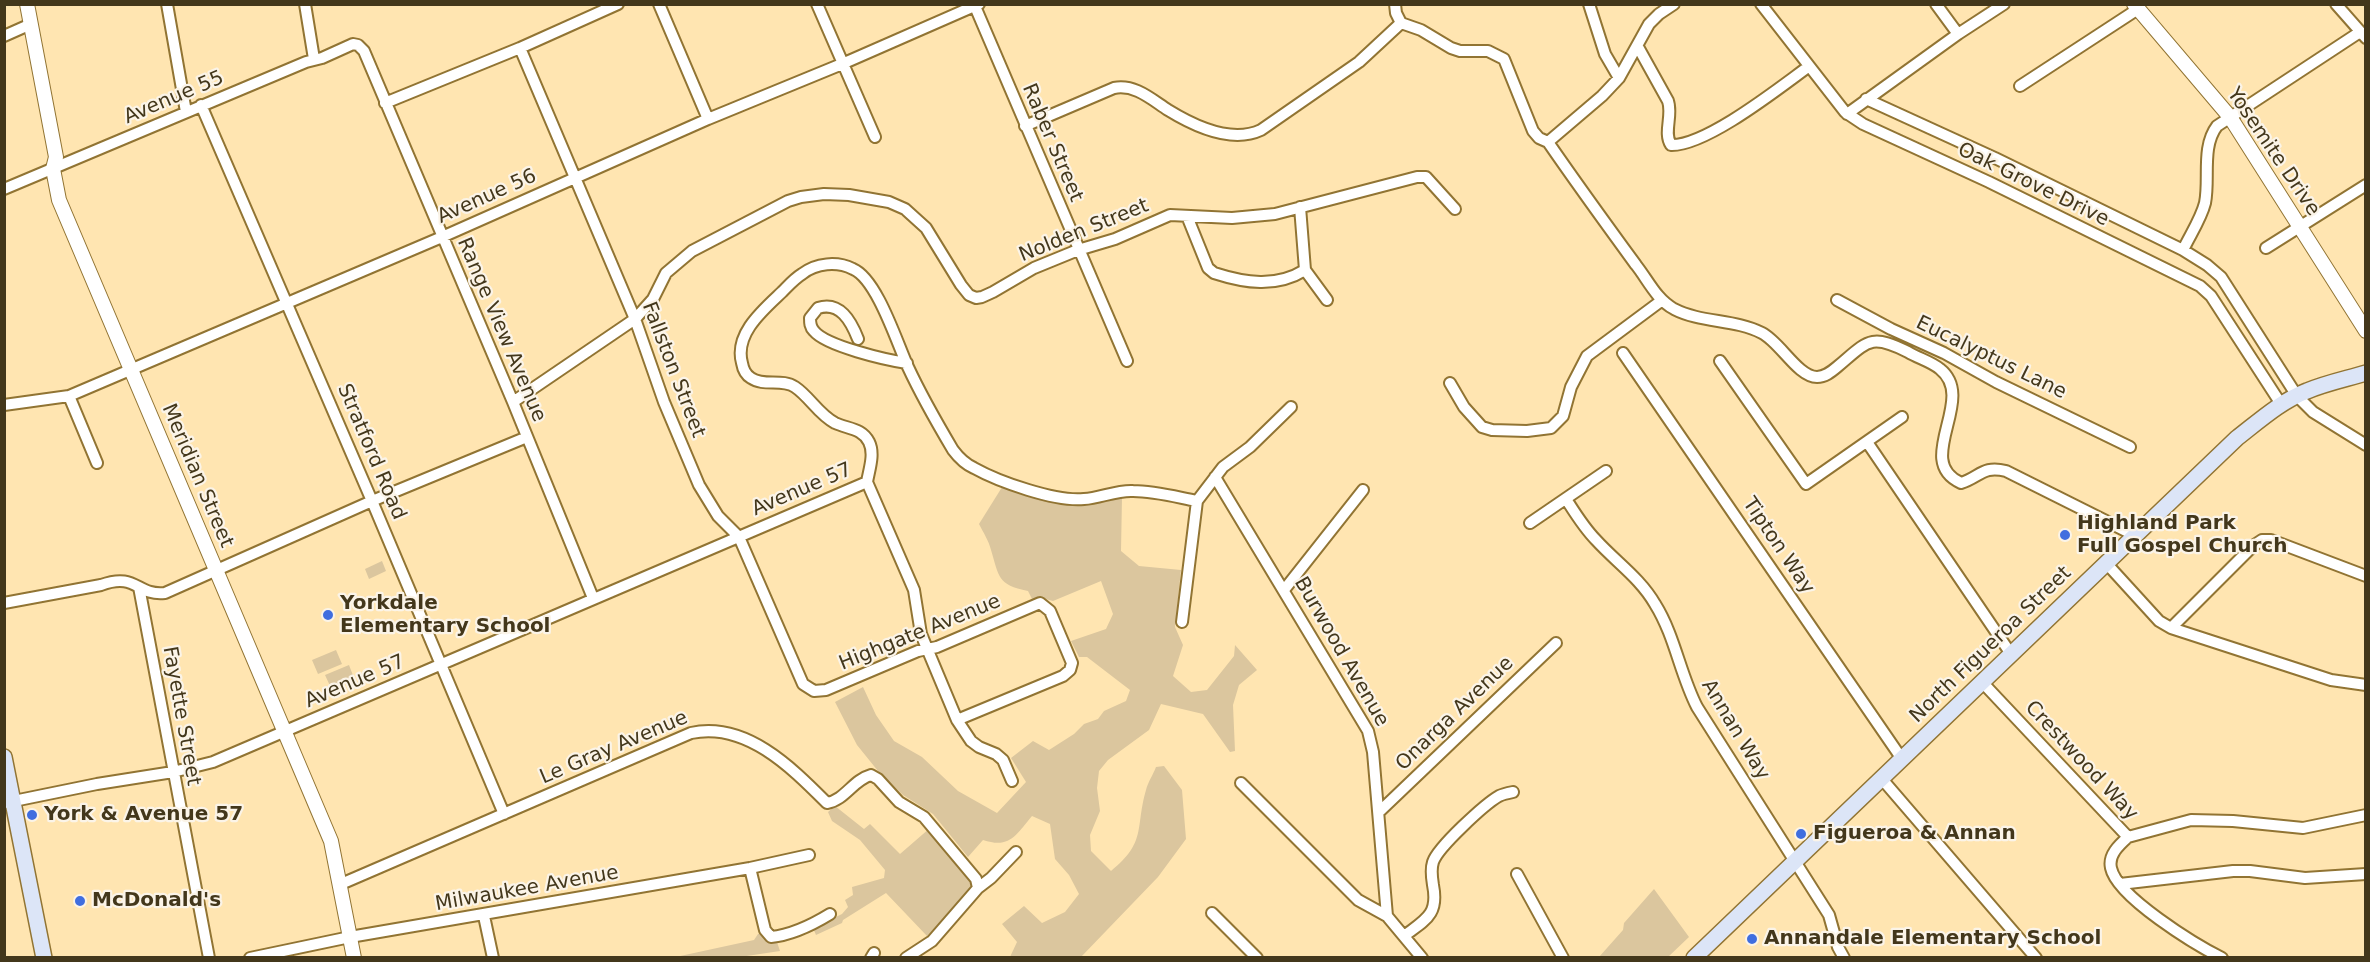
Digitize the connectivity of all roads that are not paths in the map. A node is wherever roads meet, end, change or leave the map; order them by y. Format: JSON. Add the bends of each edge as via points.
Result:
{"nodes":[{"id":1,"x":27,"y":4,"type":"edge"},
{"id":2,"x":167,"y":4,"type":"edge"},
{"id":3,"x":305,"y":4,"type":"edge"},
{"id":4,"x":618,"y":4,"type":"edge"},
{"id":5,"x":659,"y":4,"type":"edge"},
{"id":6,"x":817,"y":4,"type":"edge"},
{"id":7,"x":1395,"y":4,"type":"edge"},
{"id":8,"x":1589,"y":4,"type":"edge"},
{"id":9,"x":1674,"y":4,"type":"edge"},
{"id":10,"x":1761,"y":4,"type":"edge"},
{"id":11,"x":1936,"y":4,"type":"edge"},
{"id":12,"x":2004,"y":4,"type":"edge"},
{"id":13,"x":2336,"y":4,"type":"edge"},
{"id":14,"x":976,"y":5,"type":"edge"},
{"id":15,"x":2136,"y":7,"type":"edge"},
{"id":16,"x":1401,"y":23,"type":"junction"},
{"id":17,"x":31,"y":24,"type":"junction"},
{"id":18,"x":1958,"y":34,"type":"junction"},
{"id":19,"x":2363,"y":35,"type":"edge"},
{"id":20,"x":4,"y":36,"type":"edge"},
{"id":21,"x":358,"y":45,"type":"joint"},
{"id":22,"x":1638,"y":47,"type":"junction"},
{"id":23,"x":519,"y":48,"type":"junction"},
{"id":24,"x":314,"y":59,"type":"junction"},
{"id":25,"x":843,"y":64,"type":"junction"},
{"id":26,"x":1808,"y":67,"type":"junction"},
{"id":27,"x":1618,"y":78,"type":"junction"},
{"id":28,"x":2020,"y":86,"type":"dead end"},
{"id":29,"x":1866,"y":99,"type":"junction"},
{"id":30,"x":385,"y":103,"type":"junction"},
{"id":31,"x":201,"y":105,"type":"junction"},
{"id":32,"x":186,"y":112,"type":"junction"},
{"id":33,"x":1847,"y":114,"type":"junction"},
{"id":34,"x":2230,"y":117,"type":"junction"},
{"id":35,"x":708,"y":119,"type":"junction"},
{"id":36,"x":1025,"y":126,"type":"junction"},
{"id":37,"x":875,"y":137,"type":"dead end"},
{"id":38,"x":1548,"y":142,"type":"junction"},
{"id":39,"x":53,"y":169,"type":"junction"},
{"id":40,"x":575,"y":178,"type":"junction"},
{"id":41,"x":2366,"y":185,"type":"edge"},
{"id":42,"x":4,"y":189,"type":"edge"},
{"id":43,"x":1300,"y":207,"type":"junction"},
{"id":44,"x":1455,"y":209,"type":"dead end"},
{"id":45,"x":1187,"y":216,"type":"junction"},
{"id":46,"x":2301,"y":228,"type":"junction"},
{"id":47,"x":442,"y":237,"type":"junction"},
{"id":48,"x":2266,"y":248,"type":"dead end"},
{"id":49,"x":1078,"y":250,"type":"junction"},
{"id":50,"x":2183,"y":250,"type":"junction"},
{"id":51,"x":1305,"y":270,"type":"junction"},
{"id":52,"x":1327,"y":300,"type":"dead end"},
{"id":53,"x":1837,"y":300,"type":"dead end"},
{"id":54,"x":1661,"y":301,"type":"junction"},
{"id":55,"x":287,"y":302,"type":"junction"},
{"id":56,"x":635,"y":319,"type":"junction"},
{"id":57,"x":1891,"y":329,"type":"junction"},
{"id":58,"x":2366,"y":331,"type":"edge"},
{"id":59,"x":858,"y":339,"type":"dead end"},
{"id":60,"x":1886,"y":342,"type":"junction"},
{"id":61,"x":1623,"y":353,"type":"dead end"},
{"id":62,"x":1127,"y":361,"type":"dead end"},
{"id":63,"x":1720,"y":361,"type":"dead end"},
{"id":64,"x":907,"y":363,"type":"junction"},
{"id":65,"x":130,"y":369,"type":"junction"},
{"id":66,"x":2366,"y":373,"type":"edge"},
{"id":67,"x":1450,"y":383,"type":"dead end"},
{"id":68,"x":69,"y":396,"type":"junction"},
{"id":69,"x":2297,"y":396,"type":"junction"},
{"id":70,"x":513,"y":402,"type":"junction"},
{"id":71,"x":2281,"y":404,"type":"junction"},
{"id":72,"x":4,"y":405,"type":"edge"},
{"id":73,"x":1291,"y":407,"type":"dead end"},
{"id":74,"x":1902,"y":417,"type":"dead end"},
{"id":75,"x":527,"y":436,"type":"junction"},
{"id":76,"x":1867,"y":442,"type":"junction"},
{"id":77,"x":2366,"y":445,"type":"edge"},
{"id":78,"x":2130,"y":447,"type":"dead end"},
{"id":79,"x":97,"y":463,"type":"dead end"},
{"id":80,"x":1606,"y":471,"type":"dead end"},
{"id":81,"x":1215,"y":477,"type":"junction"},
{"id":82,"x":867,"y":482,"type":"junction"},
{"id":83,"x":1363,"y":490,"type":"dead end"},
{"id":84,"x":1566,"y":499,"type":"junction"},
{"id":85,"x":372,"y":501,"type":"junction"},
{"id":86,"x":1197,"y":501,"type":"junction"},
{"id":87,"x":1530,"y":523,"type":"dead end"},
{"id":88,"x":2136,"y":536,"type":"junction"},
{"id":89,"x":739,"y":537,"type":"junction"},
{"id":90,"x":2107,"y":564,"type":"junction"},
{"id":91,"x":216,"y":569,"type":"junction"},
{"id":92,"x":2366,"y":576,"type":"edge"},
{"id":93,"x":139,"y":587,"type":"junction"},
{"id":94,"x":1284,"y":590,"type":"junction"},
{"id":95,"x":593,"y":598,"type":"junction"},
{"id":96,"x":4,"y":603,"type":"edge"},
{"id":97,"x":1182,"y":622,"type":"dead end"},
{"id":98,"x":2170,"y":628,"type":"junction"},
{"id":99,"x":1556,"y":643,"type":"dead end"},
{"id":100,"x":927,"y":649,"type":"junction"},
{"id":101,"x":2011,"y":654,"type":"junction"},
{"id":102,"x":441,"y":665,"type":"junction"},
{"id":103,"x":1982,"y":682,"type":"junction"},
{"id":104,"x":2366,"y":685,"type":"edge"},
{"id":105,"x":814,"y":691,"type":"joint"},
{"id":106,"x":957,"y":720,"type":"junction"},
{"id":107,"x":284,"y":731,"type":"junction"},
{"id":108,"x":4,"y":757,"type":"edge"},
{"id":109,"x":1902,"y":759,"type":"junction"},
{"id":110,"x":173,"y":772,"type":"junction"},
{"id":111,"x":1882,"y":779,"type":"junction"},
{"id":112,"x":1012,"y":780,"type":"dead end"},
{"id":113,"x":1241,"y":783,"type":"dead end"},
{"id":114,"x":1513,"y":792,"type":"dead end"},
{"id":115,"x":9,"y":802,"type":"edge"},
{"id":116,"x":1379,"y":812,"type":"junction"},
{"id":117,"x":504,"y":814,"type":"junction"},
{"id":118,"x":2366,"y":815,"type":"edge"},
{"id":119,"x":2128,"y":837,"type":"junction"},
{"id":120,"x":1016,"y":852,"type":"dead end"},
{"id":121,"x":809,"y":855,"type":"dead end"},
{"id":122,"x":1795,"y":862,"type":"junction"},
{"id":123,"x":750,"y":868,"type":"junction"},
{"id":124,"x":1517,"y":874,"type":"dead end"},
{"id":125,"x":2366,"y":874,"type":"edge"},
{"id":126,"x":341,"y":884,"type":"junction"},
{"id":127,"x":2120,"y":884,"type":"junction"},
{"id":128,"x":978,"y":888,"type":"junction"},
{"id":129,"x":1212,"y":913,"type":"dead end"},
{"id":130,"x":830,"y":914,"type":"dead end"},
{"id":131,"x":484,"y":915,"type":"junction"},
{"id":132,"x":1387,"y":916,"type":"junction"},
{"id":133,"x":1404,"y":936,"type":"junction"},
{"id":134,"x":350,"y":937,"type":"junction"},
{"id":135,"x":44,"y":957,"type":"edge"},
{"id":136,"x":209,"y":957,"type":"edge"},
{"id":137,"x":250,"y":957,"type":"edge"},
{"id":138,"x":354,"y":957,"type":"edge"},
{"id":139,"x":493,"y":957,"type":"edge"},
{"id":140,"x":906,"y":957,"type":"edge"},
{"id":141,"x":1257,"y":957,"type":"edge"},
{"id":142,"x":1422,"y":957,"type":"edge"},
{"id":143,"x":1563,"y":957,"type":"edge"},
{"id":144,"x":1694,"y":957,"type":"edge"},
{"id":145,"x":1844,"y":957,"type":"edge"},
{"id":146,"x":2036,"y":957,"type":"edge"},
{"id":147,"x":2222,"y":957,"type":"edge"}],
"edges":[{"from":1,"to":17,"type":"street","name":"Meridian Street"},
{"from":2,"to":32,"type":"street"},
{"from":3,"to":24,"type":"street"},
{"from":4,"to":23,"type":"street"},
{"from":5,"to":35,"type":"street"},
{"from":6,"to":25,"type":"street"},
{"from":7,"to":16,"type":"street"},
{"from":8,"to":27,"type":"street","via":[[1605,54]]},
{"from":9,"to":22,"type":"street","via":[[1649,24]]},
{"from":10,"to":26,"type":"street","name":"Oak Grove Drive"},
{"from":11,"to":18,"type":"street"},
{"from":12,"to":18,"type":"street"},
{"from":13,"to":19,"type":"street"},
{"from":14,"to":25,"type":"street","name":"Avenue 56"},
{"from":14,"to":36,"type":"street","name":"Raber Street"},
{"from":15,"to":28,"type":"street"},
{"from":15,"to":34,"type":"street","name":"Yosemite Drive"},
{"from":16,"to":36,"type":"street","via":[[1359,62],[1250,135],[1207,129],[1122,86]]},
{"from":16,"to":38,"type":"street","via":[[1451,48],[1488,51],[1504,59],[1533,131]]},
{"from":17,"to":20,"type":"street"},
{"from":17,"to":39,"type":"street","name":"Meridian Street","via":[[56,157]]},
{"from":18,"to":29,"type":"street"},
{"from":19,"to":34,"type":"street"},
{"from":21,"to":24,"type":"street","name":"Avenue 55"},
{"from":21,"to":30,"type":"street","name":"Range View Avenue"},
{"from":22,"to":26,"type":"street","via":[[1671,109],[1671,145],[1697,138],[1731,119]]},
{"from":22,"to":27,"type":"street"},
{"from":23,"to":30,"type":"street"},
{"from":23,"to":40,"type":"street","name":"Fallston Street"},
{"from":24,"to":31,"type":"street","name":"Avenue 55"},
{"from":25,"to":35,"type":"street","name":"Avenue 56"},
{"from":25,"to":37,"type":"street"},
{"from":26,"to":33,"type":"street","name":"Oak Grove Drive"},
{"from":27,"to":38,"type":"street"},
{"from":29,"to":33,"type":"street"},
{"from":29,"to":50,"type":"street","name":"Oak Grove Drive"},
{"from":30,"to":47,"type":"street","name":"Range View Avenue"},
{"from":31,"to":32,"type":"street","name":"Avenue 55"},
{"from":31,"to":55,"type":"street","name":"Stratford Road"},
{"from":32,"to":39,"type":"street","name":"Avenue 55"},
{"from":33,"to":71,"type":"street","name":"Oak Grove Drive","via":[[2200,286],[2211,296]]},
{"from":34,"to":46,"type":"street","name":"Yosemite Drive"},
{"from":34,"to":50,"type":"street","via":[[2211,134],[2204,207]]},
{"from":35,"to":40,"type":"street","name":"Avenue 56"},
{"from":36,"to":49,"type":"street","name":"Raber Street"},
{"from":38,"to":54,"type":"street"},
{"from":39,"to":42,"type":"street","name":"Avenue 55"},
{"from":39,"to":65,"type":"street","name":"Meridian Street","via":[[59,200]]},
{"from":40,"to":47,"type":"street","name":"Avenue 56"},
{"from":40,"to":56,"type":"street","name":"Fallston Street"},
{"from":41,"to":46,"type":"street"},
{"from":43,"to":44,"type":"street","name":"Nolden Street","via":[[1426,177]]},
{"from":43,"to":45,"type":"street","name":"Nolden Street","via":[[1252,218]]},
{"from":43,"to":51,"type":"street"},
{"from":45,"to":49,"type":"street","name":"Nolden Street","via":[[1170,215]]},
{"from":45,"to":51,"type":"street","via":[[1208,268],[1214,273],[1268,283]]},
{"from":46,"to":48,"type":"street"},
{"from":46,"to":58,"type":"street","name":"Yosemite Drive"},
{"from":47,"to":55,"type":"street","name":"Avenue 56"},
{"from":47,"to":70,"type":"street","name":"Range View Avenue"},
{"from":49,"to":56,"type":"street","name":"Nolden Street","via":[[975,298],[961,285],[926,228],[904,209],[866,198],[811,195],[788,201],[692,251],[666,273],[653,299]]},
{"from":49,"to":62,"type":"street","name":"Raber Street"},
{"from":50,"to":69,"type":"street","name":"Oak Grove Drive","via":[[2221,277]]},
{"from":51,"to":52,"type":"street"},
{"from":53,"to":57,"type":"street","name":"Eucalyptus Lane"},
{"from":54,"to":60,"type":"street","via":[[1685,314],[1761,333],[1810,376],[1830,373],[1868,342]]},
{"from":54,"to":67,"type":"street","via":[[1587,356],[1571,387],[1563,416],[1551,428],[1527,431],[1482,427]]},
{"from":55,"to":65,"type":"street","name":"Avenue 56"},
{"from":55,"to":85,"type":"street","name":"Stratford Road"},
{"from":56,"to":70,"type":"street","name":"Nolden Street"},
{"from":56,"to":89,"type":"street","name":"Fallston Street","via":[[699,485],[718,516]]},
{"from":57,"to":60,"type":"street"},
{"from":57,"to":78,"type":"street","name":"Eucalyptus Lane"},
{"from":59,"to":64,"type":"street","via":[[842,312],[832,306],[818,308],[810,318],[815,333],[871,355]]},
{"from":60,"to":88,"type":"street","via":[[1940,369],[1953,388],[1942,454],[1943,464],[1954,480],[1968,481],[1995,468],[2006,471]]},
{"from":61,"to":109,"type":"street","name":"Tipton Way"},
{"from":63,"to":76,"type":"street","via":[[1806,484]]},
{"from":64,"to":82,"type":"street","name":"Avenue 57","via":[[865,279],[847,267],[820,265],[808,269],[758,315],[745,334],[741,361],[750,378],[793,385],[821,413],[846,428],[857,429],[869,441],[872,450]]},
{"from":64,"to":86,"type":"street","name":"Avenue 57","via":[[953,450],[974,469],[1025,488],[1081,500],[1131,490]]},
{"from":65,"to":68,"type":"street","name":"Avenue 56"},
{"from":65,"to":91,"type":"street","name":"Meridian Street"},
{"from":66,"to":69,"type":"main road","name":"North Figueroa Street"},
{"from":68,"to":72,"type":"street","name":"Avenue 56"},
{"from":68,"to":79,"type":"street"},
{"from":69,"to":71,"type":"main road","name":"North Figueroa Street"},
{"from":69,"to":77,"type":"street","name":"Oak Grove Drive","via":[[2313,412]]},
{"from":70,"to":75,"type":"street","name":"Range View Avenue"},
{"from":71,"to":88,"type":"main road","name":"North Figueroa Street","via":[[2236,438]]},
{"from":73,"to":81,"type":"street"},
{"from":74,"to":76,"type":"street"},
{"from":75,"to":85,"type":"street"},
{"from":75,"to":95,"type":"street","name":"Range View Avenue"},
{"from":76,"to":101,"type":"street"},
{"from":80,"to":84,"type":"street"},
{"from":81,"to":86,"type":"street"},
{"from":81,"to":94,"type":"street","name":"Burwood Avenue"},
{"from":82,"to":89,"type":"street","name":"Avenue 57"},
{"from":82,"to":100,"type":"street","via":[[914,590],[918,623]]},
{"from":83,"to":94,"type":"street"},
{"from":84,"to":87,"type":"street"},
{"from":84,"to":122,"type":"street","name":"Annan Way","via":[[1595,540],[1626,568],[1655,603],[1697,707]]},
{"from":85,"to":91,"type":"street"},
{"from":85,"to":102,"type":"street","name":"Stratford Road"},
{"from":86,"to":97,"type":"street"},
{"from":88,"to":90,"type":"main road","name":"North Figueroa Street"},
{"from":89,"to":95,"type":"street","name":"Avenue 57"},
{"from":89,"to":105,"type":"street","name":"Fallston Street","via":[[803,684]]},
{"from":90,"to":98,"type":"street"},
{"from":90,"to":101,"type":"main road","name":"North Figueroa Street"},
{"from":91,"to":93,"type":"street","via":[[165,593],[153,594]]},
{"from":91,"to":107,"type":"street","name":"Meridian Street"},
{"from":92,"to":98,"type":"street","via":[[2262,540]]},
{"from":93,"to":96,"type":"street","via":[[127,580],[116,580]]},
{"from":93,"to":110,"type":"street","name":"Fayette Street"},
{"from":94,"to":116,"type":"street","name":"Burwood Avenue","via":[[1368,731]]},
{"from":95,"to":102,"type":"street","name":"Avenue 57"},
{"from":98,"to":104,"type":"street","via":[[2331,680]]},
{"from":99,"to":116,"type":"street","name":"Onarga Avenue"},
{"from":100,"to":105,"type":"street","name":"Highgate Avenue","via":[[826,690]]},
{"from":100,"to":106,"type":"street"},
{"from":100,"to":106,"type":"street","name":"Highgate Avenue","via":[[1040,603],[1050,610],[1072,663],[1070,670]]},
{"from":101,"to":103,"type":"main road","name":"North Figueroa Street"},
{"from":102,"to":107,"type":"street","name":"Avenue 57"},
{"from":102,"to":117,"type":"street","name":"Stratford Road"},
{"from":103,"to":109,"type":"main road","name":"North Figueroa Street"},
{"from":103,"to":119,"type":"street","name":"Crestwood Way"},
{"from":106,"to":112,"type":"street","via":[[971,741],[1003,760]]},
{"from":107,"to":110,"type":"street","name":"Avenue 57","via":[[213,762]]},
{"from":107,"to":126,"type":"street","name":"Meridian Street","via":[[331,841]]},
{"from":108,"to":115,"type":"main road"},
{"from":109,"to":111,"type":"main road","name":"North Figueroa Street"},
{"from":110,"to":115,"type":"street","name":"Avenue 57"},
{"from":110,"to":136,"type":"street","name":"Fayette Street"},
{"from":111,"to":122,"type":"main road","name":"North Figueroa Street"},
{"from":111,"to":146,"type":"street"},
{"from":113,"to":132,"type":"street","via":[[1358,900]]},
{"from":114,"to":133,"type":"street","via":[[1483,808],[1433,861],[1436,900],[1431,915]]},
{"from":115,"to":135,"type":"main road"},
{"from":116,"to":132,"type":"street","name":"Burwood Avenue"},
{"from":117,"to":126,"type":"street","name":"Le Gray Avenue"},
{"from":117,"to":128,"type":"street","name":"Le Gray Avenue","via":[[691,733],[730,732],[788,766],[827,803],[864,777],[878,779],[899,802],[924,818],[976,879]]},
{"from":118,"to":119,"type":"street","via":[[2302,828],[2191,820]]},
{"from":119,"to":127,"type":"street","name":"Crestwood Way","via":[[2116,850],[2110,866]]},
{"from":120,"to":128,"type":"street"},
{"from":121,"to":123,"type":"street","name":"Milwaukee Avenue"},
{"from":122,"to":144,"type":"main road","name":"North Figueroa Street"},
{"from":122,"to":145,"type":"street","name":"Annan Way","via":[[1829,915]]},
{"from":123,"to":130,"type":"street","via":[[765,930],[771,937],[803,928]]},
{"from":123,"to":131,"type":"street","name":"Milwaukee Avenue"},
{"from":124,"to":143,"type":"street"},
{"from":125,"to":127,"type":"street","via":[[2305,878],[2250,871]]},
{"from":126,"to":134,"type":"street","name":"Meridian Street"},
{"from":127,"to":147,"type":"street","via":[[2131,898]]},
{"from":128,"to":140,"type":"street","via":[[932,941]]},
{"from":129,"to":141,"type":"street"},
{"from":131,"to":134,"type":"street","name":"Milwaukee Avenue"},
{"from":131,"to":139,"type":"street"},
{"from":132,"to":133,"type":"street"},
{"from":133,"to":142,"type":"street"},
{"from":134,"to":137,"type":"street","name":"Milwaukee Avenue"},
{"from":134,"to":138,"type":"street","name":"Meridian Street"}]}
